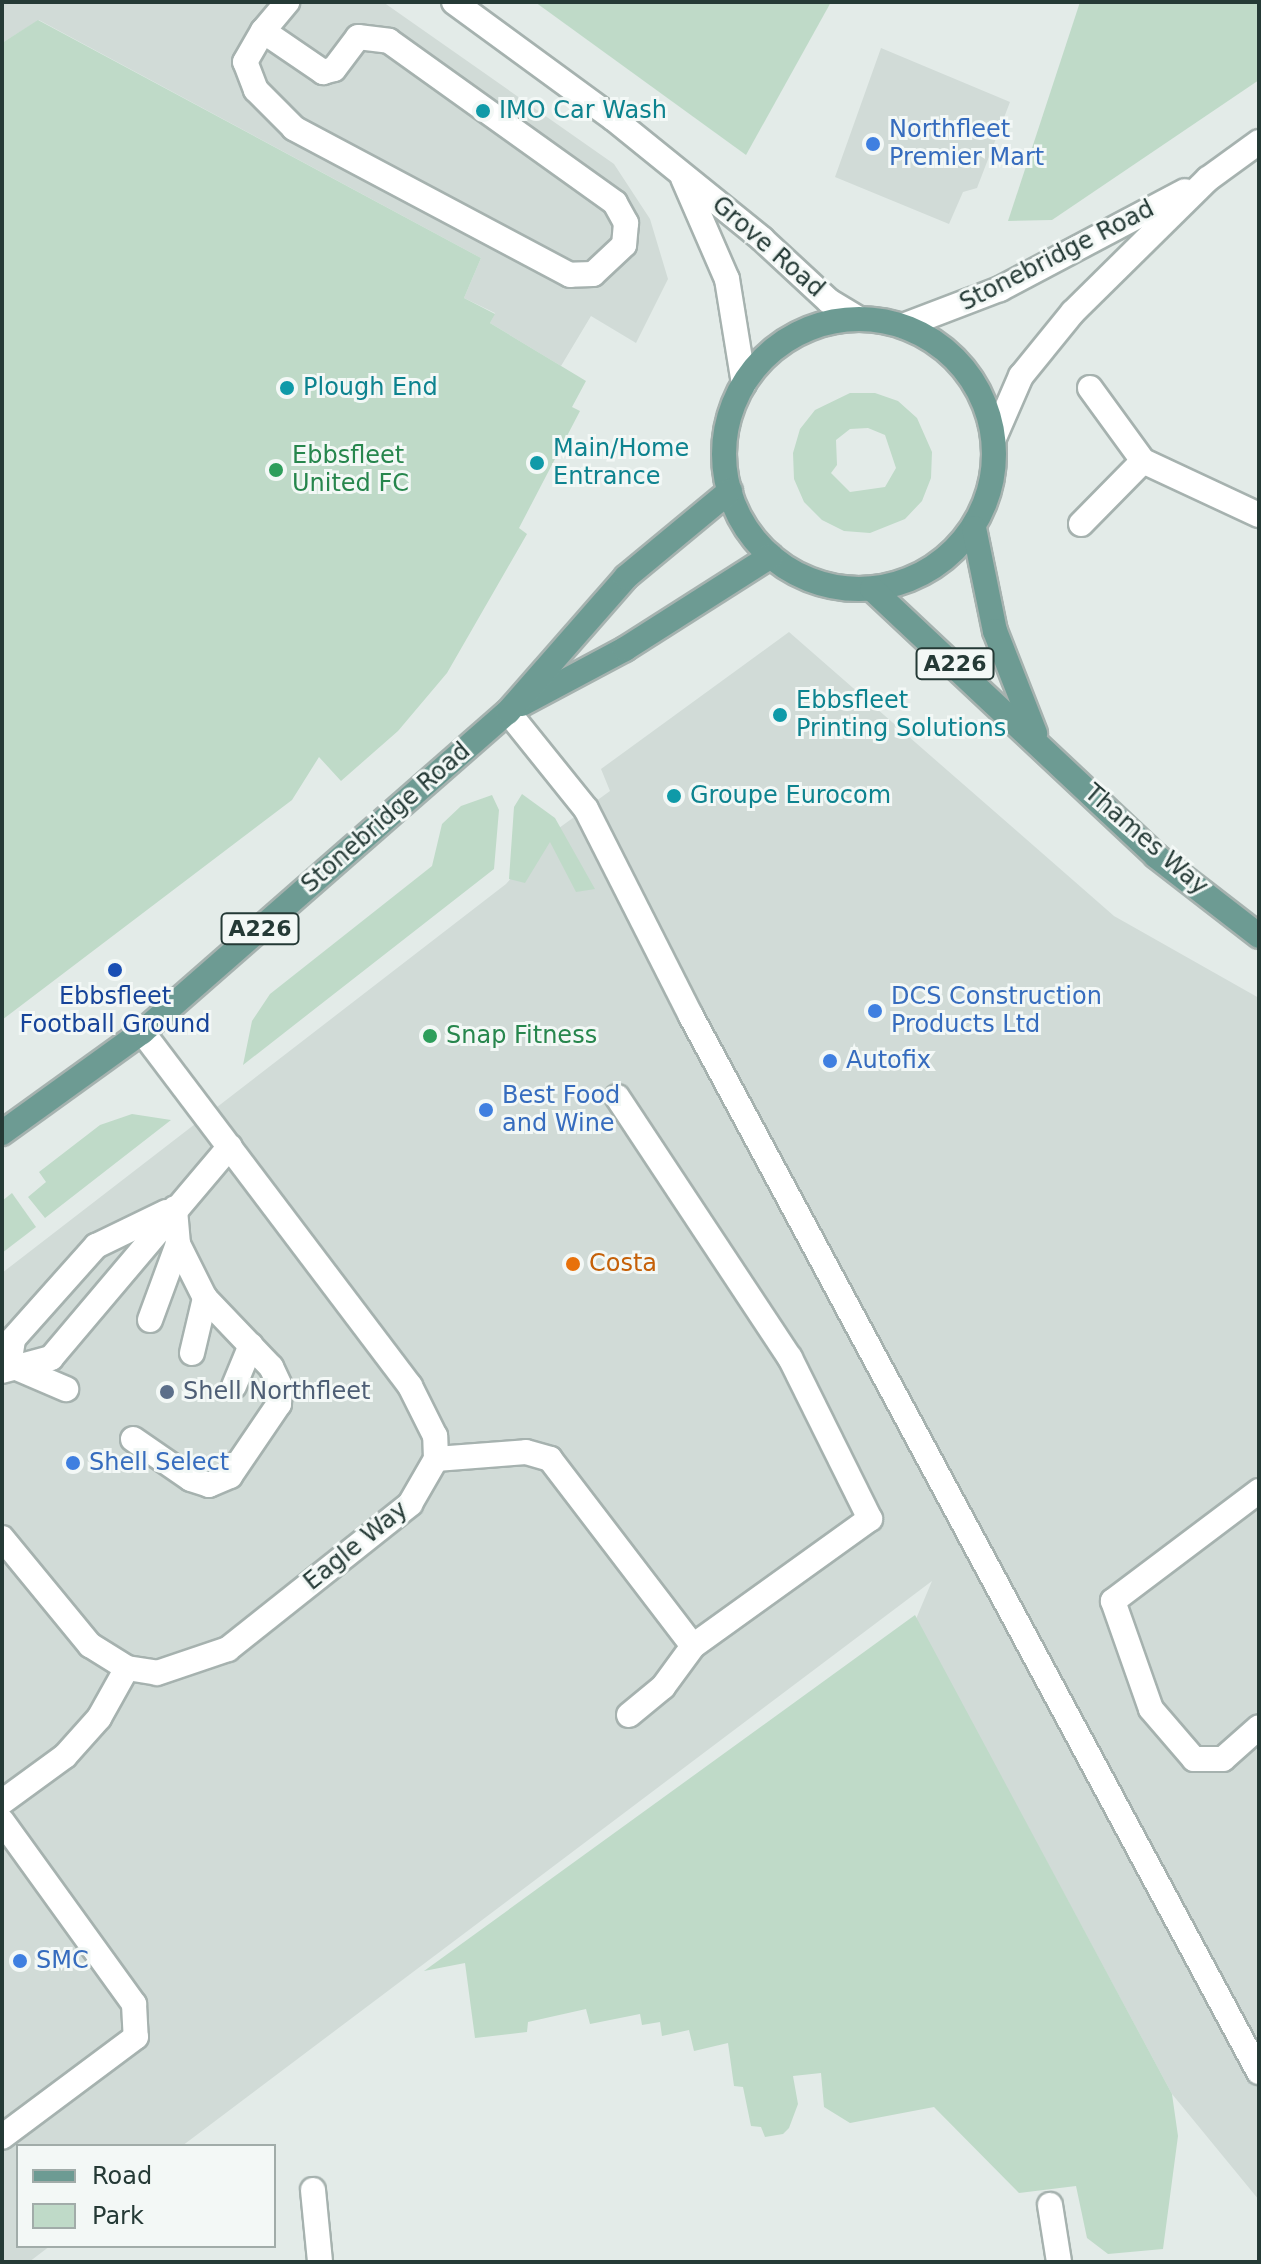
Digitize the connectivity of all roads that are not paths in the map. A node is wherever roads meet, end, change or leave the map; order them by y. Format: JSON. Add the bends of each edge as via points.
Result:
{"nodes":[{"id":1,"x":287,"y":2,"type":"edge"},
{"id":2,"x":454,"y":2,"type":"edge"},
{"id":3,"x":263,"y":31,"type":"junction"},
{"id":4,"x":1259,"y":142,"type":"edge"},
{"id":5,"x":681,"y":173,"type":"junction"},
{"id":6,"x":1208,"y":179,"type":"junction"},
{"id":7,"x":857,"y":318,"type":"junction"},
{"id":8,"x":903,"y":326,"type":"junction"},
{"id":9,"x":744,"y":384,"type":"junction"},
{"id":10,"x":1090,"y":388,"type":"dead end"},
{"id":11,"x":994,"y":438,"type":"junction"},
{"id":12,"x":1143,"y":461,"type":"junction"},
{"id":13,"x":730,"y":491,"type":"junction"},
{"id":14,"x":1259,"y":515,"type":"edge"},
{"id":15,"x":1081,"y":524,"type":"dead end"},
{"id":16,"x":974,"y":528,"type":"junction"},
{"id":17,"x":771,"y":556,"type":"junction"},
{"id":18,"x":872,"y":589,"type":"junction"},
{"id":19,"x":508,"y":712,"type":"junction"},
{"id":20,"x":1038,"y":739,"type":"junction"},
{"id":21,"x":1259,"y":936,"type":"edge"},
{"id":22,"x":142,"y":1032,"type":"junction"},
{"id":23,"x":617,"y":1097,"type":"dead end"},
{"id":24,"x":2,"y":1133,"type":"edge"},
{"id":25,"x":230,"y":1146,"type":"junction"},
{"id":26,"x":175,"y":1208,"type":"junction"},
{"id":27,"x":178,"y":1244,"type":"junction"},
{"id":28,"x":205,"y":1298,"type":"junction"},
{"id":29,"x":150,"y":1320,"type":"dead end"},
{"id":30,"x":251,"y":1345,"type":"junction"},
{"id":31,"x":192,"y":1353,"type":"dead end"},
{"id":32,"x":6,"y":1368,"type":"edge"},
{"id":33,"x":234,"y":1386,"type":"dead end"},
{"id":34,"x":66,"y":1389,"type":"dead end"},
{"id":35,"x":133,"y":1439,"type":"dead end"},
{"id":36,"x":436,"y":1459,"type":"junction"},
{"id":37,"x":1259,"y":1491,"type":"edge"},
{"id":38,"x":2,"y":1538,"type":"edge"},
{"id":39,"x":693,"y":1646,"type":"junction"},
{"id":40,"x":127,"y":1668,"type":"junction"},
{"id":41,"x":629,"y":1715,"type":"dead end"},
{"id":42,"x":1259,"y":1727,"type":"edge"},
{"id":43,"x":2,"y":1802,"type":"edge"},
{"id":44,"x":2,"y":1821,"type":"edge"},
{"id":45,"x":1259,"y":2072,"type":"edge"},
{"id":46,"x":2,"y":2137,"type":"edge"},
{"id":47,"x":313,"y":2190,"type":"dead end"},
{"id":48,"x":1050,"y":2205,"type":"dead end"},
{"id":49,"x":320,"y":2262,"type":"edge"},
{"id":50,"x":1059,"y":2262,"type":"edge"}],
"edges":[{"from":1,"to":3,"type":"street"},
{"from":2,"to":5,"type":"street","name":"Grove Road"},
{"from":3,"to":3,"type":"street","via":[[245,62],[256,90],[294,128],[570,275],[593,274],[624,245],[626,223],[615,203],[389,41],[358,37],[334,69],[323,72]]},
{"from":4,"to":6,"type":"street","name":"Stonebridge Road"},
{"from":5,"to":7,"type":"street","name":"Grove Road","via":[[829,301]]},
{"from":5,"to":9,"type":"street","name":"Grove Road","via":[[727,279]]},
{"from":6,"to":8,"type":"street","name":"Stonebridge Road","via":[[1000,289]]},
{"from":6,"to":11,"type":"street","name":"Stonebridge Road","via":[[1073,312],[1021,376]]},
{"from":7,"to":8,"type":"main road"},
{"from":7,"to":9,"type":"main road","via":[[796,333],[763,359]]},
{"from":8,"to":11,"type":"main road","via":[[955,357],[981,394]]},
{"from":9,"to":13,"type":"main road","via":[[724,445]]},
{"from":10,"to":12,"type":"street"},
{"from":11,"to":16,"type":"main road","via":[[992,484]]},
{"from":12,"to":14,"type":"street"},
{"from":12,"to":15,"type":"street"},
{"from":13,"to":17,"type":"main road","via":[[745,527]]},
{"from":13,"to":19,"type":"main road","name":"Stonebridge Road","number":"A226","via":[[626,577]]},
{"from":16,"to":18,"type":"main road","via":[[947,558],[924,572]]},
{"from":16,"to":20,"type":"main road","name":"Thames Way","number":"A226","via":[[995,631]]},
{"from":17,"to":18,"type":"main road","via":[[813,580]]},
{"from":17,"to":19,"type":"main road","name":"Stonebridge Road","number":"A226","via":[[625,649]]},
{"from":18,"to":20,"type":"main road","name":"Thames Way","number":"A226"},
{"from":19,"to":22,"type":"main road","name":"Stonebridge Road","number":"A226"},
{"from":19,"to":45,"type":"street","via":[[586,809],[698,1030]]},
{"from":20,"to":21,"type":"main road","name":"Thames Way","number":"A226","via":[[1156,856]]},
{"from":22,"to":24,"type":"main road","name":"Stonebridge Road","number":"A226"},
{"from":22,"to":25,"type":"street"},
{"from":23,"to":39,"type":"street","via":[[790,1358],[870,1519]]},
{"from":25,"to":26,"type":"street"},
{"from":25,"to":36,"type":"street","via":[[410,1386],[435,1436]]},
{"from":26,"to":27,"type":"street"},
{"from":26,"to":32,"type":"street","via":[[51,1358]]},
{"from":26,"to":32,"type":"street","via":[[96,1246],[13,1339]]},
{"from":27,"to":28,"type":"street"},
{"from":27,"to":29,"type":"street"},
{"from":28,"to":30,"type":"street"},
{"from":28,"to":31,"type":"street"},
{"from":30,"to":33,"type":"street"},
{"from":30,"to":35,"type":"street","via":[[271,1367],[280,1386],[279,1404],[230,1476],[209,1485],[181,1461]]},
{"from":32,"to":34,"type":"street"},
{"from":36,"to":39,"type":"street","via":[[526,1452],[550,1459]]},
{"from":36,"to":40,"type":"street","name":"Eagle Way","via":[[410,1504],[228,1649],[157,1673]]},
{"from":37,"to":42,"type":"street","via":[[1113,1601],[1151,1709],[1194,1759],[1223,1759]]},
{"from":38,"to":40,"type":"street","via":[[80,1635]]},
{"from":39,"to":41,"type":"street","via":[[663,1687]]},
{"from":40,"to":43,"type":"street","via":[[99,1718],[65,1756]]},
{"from":44,"to":46,"type":"street","via":[[134,2004],[136,2037]]},
{"from":47,"to":49,"type":"street"},
{"from":48,"to":50,"type":"street"}]}
